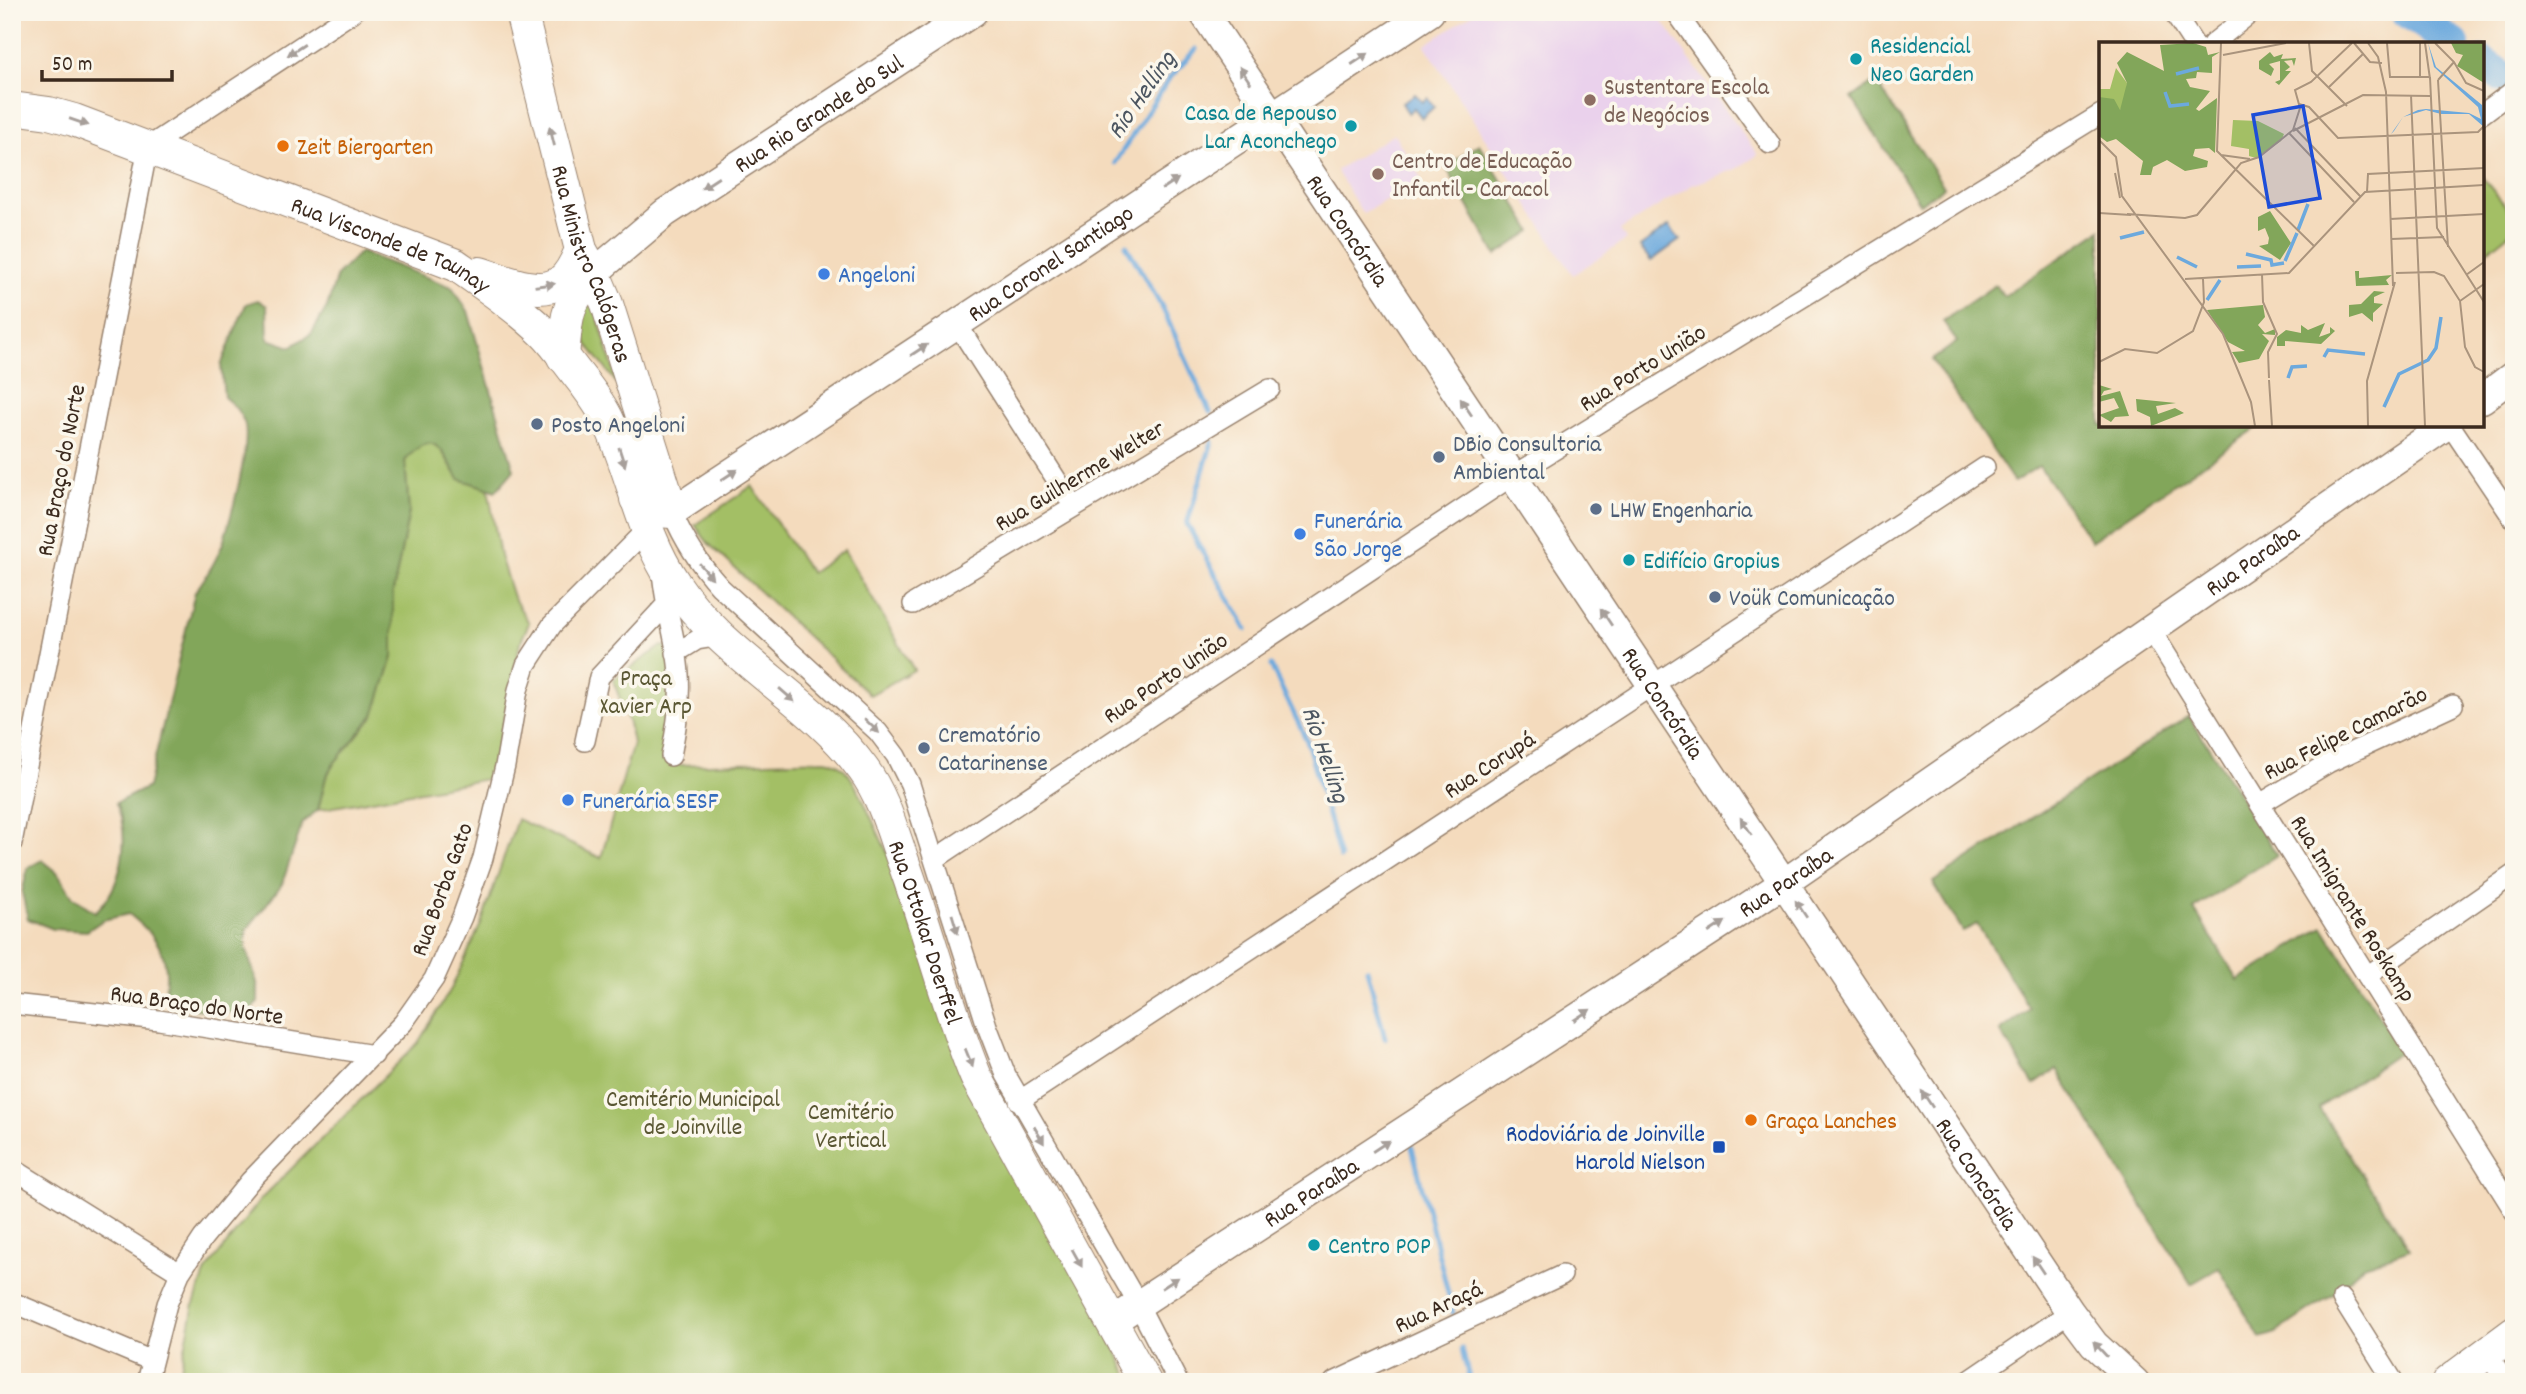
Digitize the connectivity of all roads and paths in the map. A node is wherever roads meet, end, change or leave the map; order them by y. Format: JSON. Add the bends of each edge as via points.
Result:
{"nodes":[{"id":1,"x":353,"y":12,"type":"edge"},
{"id":2,"x":521,"y":12,"type":"edge"},
{"id":3,"x":973,"y":12,"type":"edge"},
{"id":4,"x":1203,"y":12,"type":"edge"},
{"id":5,"x":1430,"y":12,"type":"edge"},
{"id":6,"x":1676,"y":12,"type":"edge"},
{"id":7,"x":2172,"y":12,"type":"edge"},
{"id":8,"x":2252,"y":12,"type":"edge"},
{"id":9,"x":2193,"y":42,"type":"edge"},
{"id":10,"x":2214,"y":42,"type":"edge"},
{"id":11,"x":2514,"y":90,"type":"edge"},
{"id":12,"x":12,"y":108,"type":"edge"},
{"id":13,"x":2484,"y":112,"type":"edge"},
{"id":14,"x":2099,"y":115,"type":"edge"},
{"id":15,"x":1273,"y":116,"type":"junction"},
{"id":16,"x":1770,"y":144,"type":"dead end"},
{"id":17,"x":148,"y":147,"type":"junction"},
{"id":18,"x":587,"y":261,"type":"junction"},
{"id":19,"x":456,"y":265,"type":"junction"},
{"id":20,"x":957,"y":324,"type":"junction"},
{"id":21,"x":563,"y":356,"type":"junction"},
{"id":22,"x":2514,"y":375,"type":"edge"},
{"id":23,"x":1270,"y":389,"type":"dead end"},
{"id":24,"x":2484,"y":398,"type":"edge"},
{"id":25,"x":2446,"y":427,"type":"edge"},
{"id":26,"x":2450,"y":427,"type":"edge"},
{"id":27,"x":1985,"y":467,"type":"dead end"},
{"id":28,"x":1512,"y":476,"type":"junction"},
{"id":29,"x":636,"y":499,"type":"junction"},
{"id":30,"x":1074,"y":507,"type":"junction"},
{"id":31,"x":671,"y":512,"type":"junction"},
{"id":32,"x":2514,"y":520,"type":"edge"},
{"id":33,"x":646,"y":530,"type":"junction"},
{"id":34,"x":661,"y":561,"type":"junction"},
{"id":35,"x":913,"y":604,"type":"dead end"},
{"id":36,"x":665,"y":606,"type":"junction"},
{"id":37,"x":2151,"y":631,"type":"junction"},
{"id":38,"x":721,"y":636,"type":"junction"},
{"id":39,"x":676,"y":653,"type":"junction"},
{"id":40,"x":1652,"y":685,"type":"junction"},
{"id":41,"x":2453,"y":705,"type":"dead end"},
{"id":42,"x":585,"y":741,"type":"dead end"},
{"id":43,"x":671,"y":756,"type":"dead end"},
{"id":44,"x":2260,"y":804,"type":"junction"},
{"id":45,"x":12,"y":843,"type":"edge"},
{"id":46,"x":935,"y":859,"type":"junction"},
{"id":47,"x":2514,"y":874,"type":"edge"},
{"id":48,"x":1784,"y":883,"type":"junction"},
{"id":49,"x":2367,"y":976,"type":"junction"},
{"id":50,"x":12,"y":1004,"type":"edge"},
{"id":51,"x":374,"y":1055,"type":"junction"},
{"id":52,"x":1019,"y":1101,"type":"junction"},
{"id":53,"x":12,"y":1168,"type":"edge"},
{"id":54,"x":2514,"y":1211,"type":"edge"},
{"id":55,"x":180,"y":1273,"type":"junction"},
{"id":56,"x":1562,"y":1275,"type":"dead end"},
{"id":57,"x":2342,"y":1299,"type":"dead end"},
{"id":58,"x":12,"y":1302,"type":"edge"},
{"id":59,"x":1125,"y":1312,"type":"junction"},
{"id":60,"x":2070,"y":1312,"type":"junction"},
{"id":61,"x":2514,"y":1333,"type":"edge"},
{"id":62,"x":2486,"y":1353,"type":"junction"},
{"id":63,"x":152,"y":1361,"type":"junction"},
{"id":64,"x":148,"y":1382,"type":"edge"},
{"id":65,"x":1145,"y":1382,"type":"edge"},
{"id":66,"x":1178,"y":1382,"type":"edge"},
{"id":67,"x":1334,"y":1382,"type":"edge"},
{"id":68,"x":1966,"y":1382,"type":"edge"},
{"id":69,"x":2135,"y":1382,"type":"edge"},
{"id":70,"x":2394,"y":1382,"type":"edge"},
{"id":71,"x":2448,"y":1382,"type":"edge"},
{"id":72,"x":2507,"y":1382,"type":"edge"}],
"edges":[{"from":1,"to":17,"type":"street","one_way":true},
{"from":18,"to":2,"type":"main road","name":"Rua Ministro Calógeras","one_way":true},
{"from":3,"to":18,"type":"street","name":"Rua Rio Grande do Sul","one_way":true},
{"from":15,"to":4,"type":"street","name":"Rua Concórdia","one_way":true},
{"from":15,"to":5,"type":"street","name":"Rua Coronel Santiago","one_way":true},
{"from":6,"to":16,"type":"street"},
{"from":7,"to":9,"type":"street"},
{"from":8,"to":10,"type":"street"},
{"from":11,"to":13,"type":"street"},
{"from":12,"to":17,"type":"main road","name":"Rua Visconde de Taunay","one_way":true,"via":[[74,120]]},
{"from":14,"to":28,"type":"street","name":"Rua Porto União"},
{"from":20,"to":15,"type":"street","name":"Rua Coronel Santiago","one_way":true},
{"from":28,"to":15,"type":"street","name":"Rua Concórdia","one_way":true},
{"from":17,"to":19,"type":"main road","name":"Rua Visconde de Taunay"},
{"from":17,"to":45,"type":"street","name":"Rua Braço do Norte"},
{"from":19,"to":18,"type":"main road","one_way":true,"via":[[542,288],[560,283]]},
{"from":18,"to":21,"type":"main road","via":[[568,311]]},
{"from":18,"to":31,"type":"main road","name":"Rua Ministro Calógeras","via":[[624,355]]},
{"from":19,"to":21,"type":"main road","name":"Rua Visconde de Taunay","via":[[518,311]]},
{"from":20,"to":30,"type":"street"},
{"from":31,"to":20,"type":"street","name":"Rua Coronel Santiago","one_way":true},
{"from":21,"to":29,"type":"main road","name":"Rua Visconde de Taunay","one_way":true,"via":[[607,417]]},
{"from":22,"to":24,"type":"street"},
{"from":23,"to":30,"type":"street","name":"Rua Guilherme Welter"},
{"from":25,"to":37,"type":"street","name":"Rua Paraíba"},
{"from":26,"to":32,"type":"street"},
{"from":27,"to":40,"type":"street","name":"Rua Corupá"},
{"from":40,"to":28,"type":"street","name":"Rua Concórdia","one_way":true},
{"from":28,"to":46,"type":"street","name":"Rua Porto União"},
{"from":29,"to":31,"type":"main road","via":[[656,511]]},
{"from":29,"to":33,"type":"main road","name":"Rua Visconde de Taunay"},
{"from":30,"to":35,"type":"street","name":"Rua Guilherme Welter"},
{"from":31,"to":46,"type":"street","one_way":true,"via":[[698,563],[720,587],[878,732],[910,784]]},
{"from":33,"to":34,"type":"main road","name":"Rua Ottokar Doerffel"},
{"from":33,"to":51,"type":"street","name":"Rua Borba Gato","via":[[552,625],[526,665],[488,839],[462,917],[421,1001]]},
{"from":34,"to":36,"type":"street"},
{"from":34,"to":38,"type":"main road","name":"Rua Ottokar Doerffel","via":[[685,598]]},
{"from":36,"to":39,"type":"street"},
{"from":36,"to":42,"type":"street","via":[[599,677]]},
{"from":37,"to":44,"type":"street","name":"Rua Imigrante Roskamp"},
{"from":37,"to":48,"type":"street","name":"Rua Paraíba"},
{"from":38,"to":39,"type":"street","via":[[696,640]]},
{"from":38,"to":59,"type":"main road","name":"Rua Ottokar Doerffel","one_way":true,"via":[[837,739],[873,785],[888,816],[976,1077],[1010,1140]]},
{"from":39,"to":43,"type":"street","via":[[679,698]]},
{"from":48,"to":40,"type":"street","name":"Rua Concórdia","one_way":true},
{"from":40,"to":52,"type":"street","name":"Rua Corupá"},
{"from":41,"to":44,"type":"street","name":"Rua Felipe Camarão","via":[[2328,763]]},
{"from":44,"to":49,"type":"street","name":"Rua Imigrante Roskamp"},
{"from":46,"to":52,"type":"street","one_way":true,"via":[[995,1049]]},
{"from":47,"to":49,"type":"street"},
{"from":59,"to":48,"type":"street","name":"Rua Paraíba","one_way":true},
{"from":60,"to":48,"type":"street","name":"Rua Concórdia","one_way":true},
{"from":49,"to":54,"type":"street","name":"Rua Imigrante Roskamp"},
{"from":50,"to":51,"type":"street","name":"Rua Braço do Norte","via":[[159,1020]]},
{"from":51,"to":55,"type":"street","name":"Rua Borba Gato","via":[[250,1181]]},
{"from":52,"to":59,"type":"street","one_way":true},
{"from":53,"to":55,"type":"street"},
{"from":55,"to":63,"type":"street","name":"Rua Borba Gato"},
{"from":56,"to":67,"type":"street","name":"Rua Araçá"},
{"from":57,"to":70,"type":"street"},
{"from":58,"to":63,"type":"street"},
{"from":59,"to":65,"type":"main road","name":"Rua Ottokar Doerffel"},
{"from":59,"to":66,"type":"street"},
{"from":60,"to":68,"type":"street"},
{"from":69,"to":60,"type":"street","name":"Rua Concórdia","one_way":true,"via":[[2094,1344]]},
{"from":61,"to":62,"type":"main road"},
{"from":62,"to":71,"type":"main road"},
{"from":62,"to":72,"type":"street"},
{"from":63,"to":64,"type":"street","name":"Rua Borba Gato"}]}
